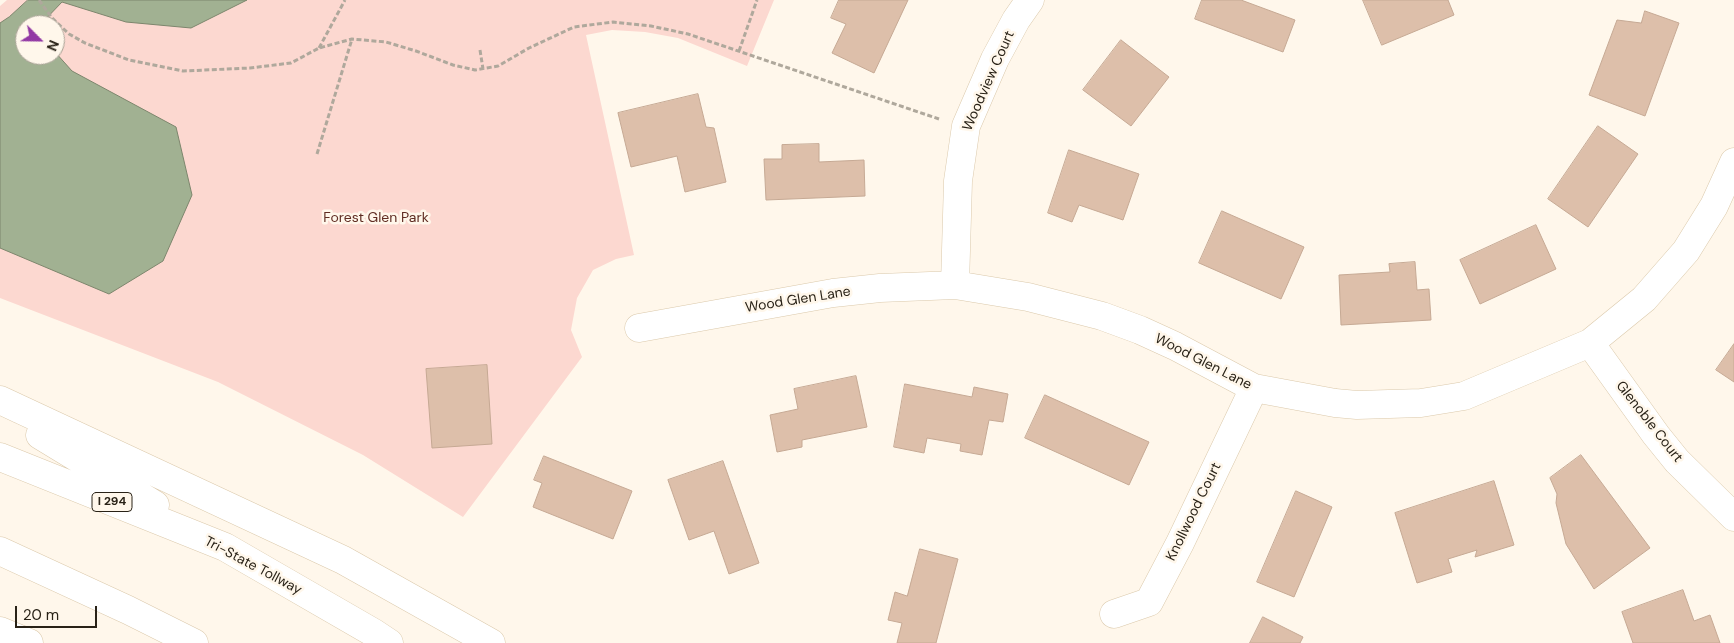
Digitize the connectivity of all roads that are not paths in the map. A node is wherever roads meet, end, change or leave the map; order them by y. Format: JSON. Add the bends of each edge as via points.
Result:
{"nodes":[{"id":1,"x":1030,"y":0,"type":"edge"},
{"id":2,"x":1734,"y":162,"type":"edge"},
{"id":3,"x":955,"y":286,"type":"junction"},
{"id":4,"x":639,"y":328,"type":"dead end"},
{"id":5,"x":1590,"y":343,"type":"junction"},
{"id":6,"x":1254,"y":388,"type":"junction"},
{"id":7,"x":0,"y":400,"type":"edge"},
{"id":8,"x":0,"y":411,"type":"edge"},
{"id":9,"x":0,"y":457,"type":"edge"},
{"id":10,"x":1734,"y":517,"type":"edge"},
{"id":11,"x":225,"y":547,"type":"junction"},
{"id":12,"x":0,"y":551,"type":"edge"},
{"id":13,"x":1114,"y":614,"type":"dead end"},
{"id":14,"x":0,"y":630,"type":"edge"},
{"id":15,"x":29,"y":643,"type":"edge"},
{"id":16,"x":194,"y":643,"type":"edge"},
{"id":17,"x":389,"y":643,"type":"edge"},
{"id":18,"x":491,"y":643,"type":"edge"}],
"edges":[{"from":1,"to":3,"type":"main road","name":"Woodview Court","via":[[995,59],[966,126],[958,181]]},
{"from":2,"to":5,"type":"main road","name":"Wood Glen Lane","via":[[1714,206],[1686,252],[1644,299]]},
{"from":3,"to":4,"type":"main road","name":"Wood Glen Lane","via":[[833,293]]},
{"from":3,"to":6,"type":"main road","name":"Wood Glen Lane","via":[[1028,296],[1102,316],[1175,346]]},
{"from":5,"to":6,"type":"main road","name":"Wood Glen Lane","via":[[1464,396],[1421,403],[1350,405]]},
{"from":5,"to":10,"type":"main road","name":"Glenoble Court","via":[[1656,435]]},
{"from":6,"to":13,"type":"main road","name":"Knollwood Court","via":[[1149,602]]},
{"from":7,"to":18,"type":"main road","via":[[343,560]]},
{"from":8,"to":11,"type":"main road"},
{"from":9,"to":11,"type":"main road","name":"Tri-State Tollway","number":"I 294"},
{"from":11,"to":17,"type":"main road","name":"Tri-State Tollway","number":"I 294"},
{"from":12,"to":16,"type":"main road"},
{"from":14,"to":15,"type":"main road"}]}
